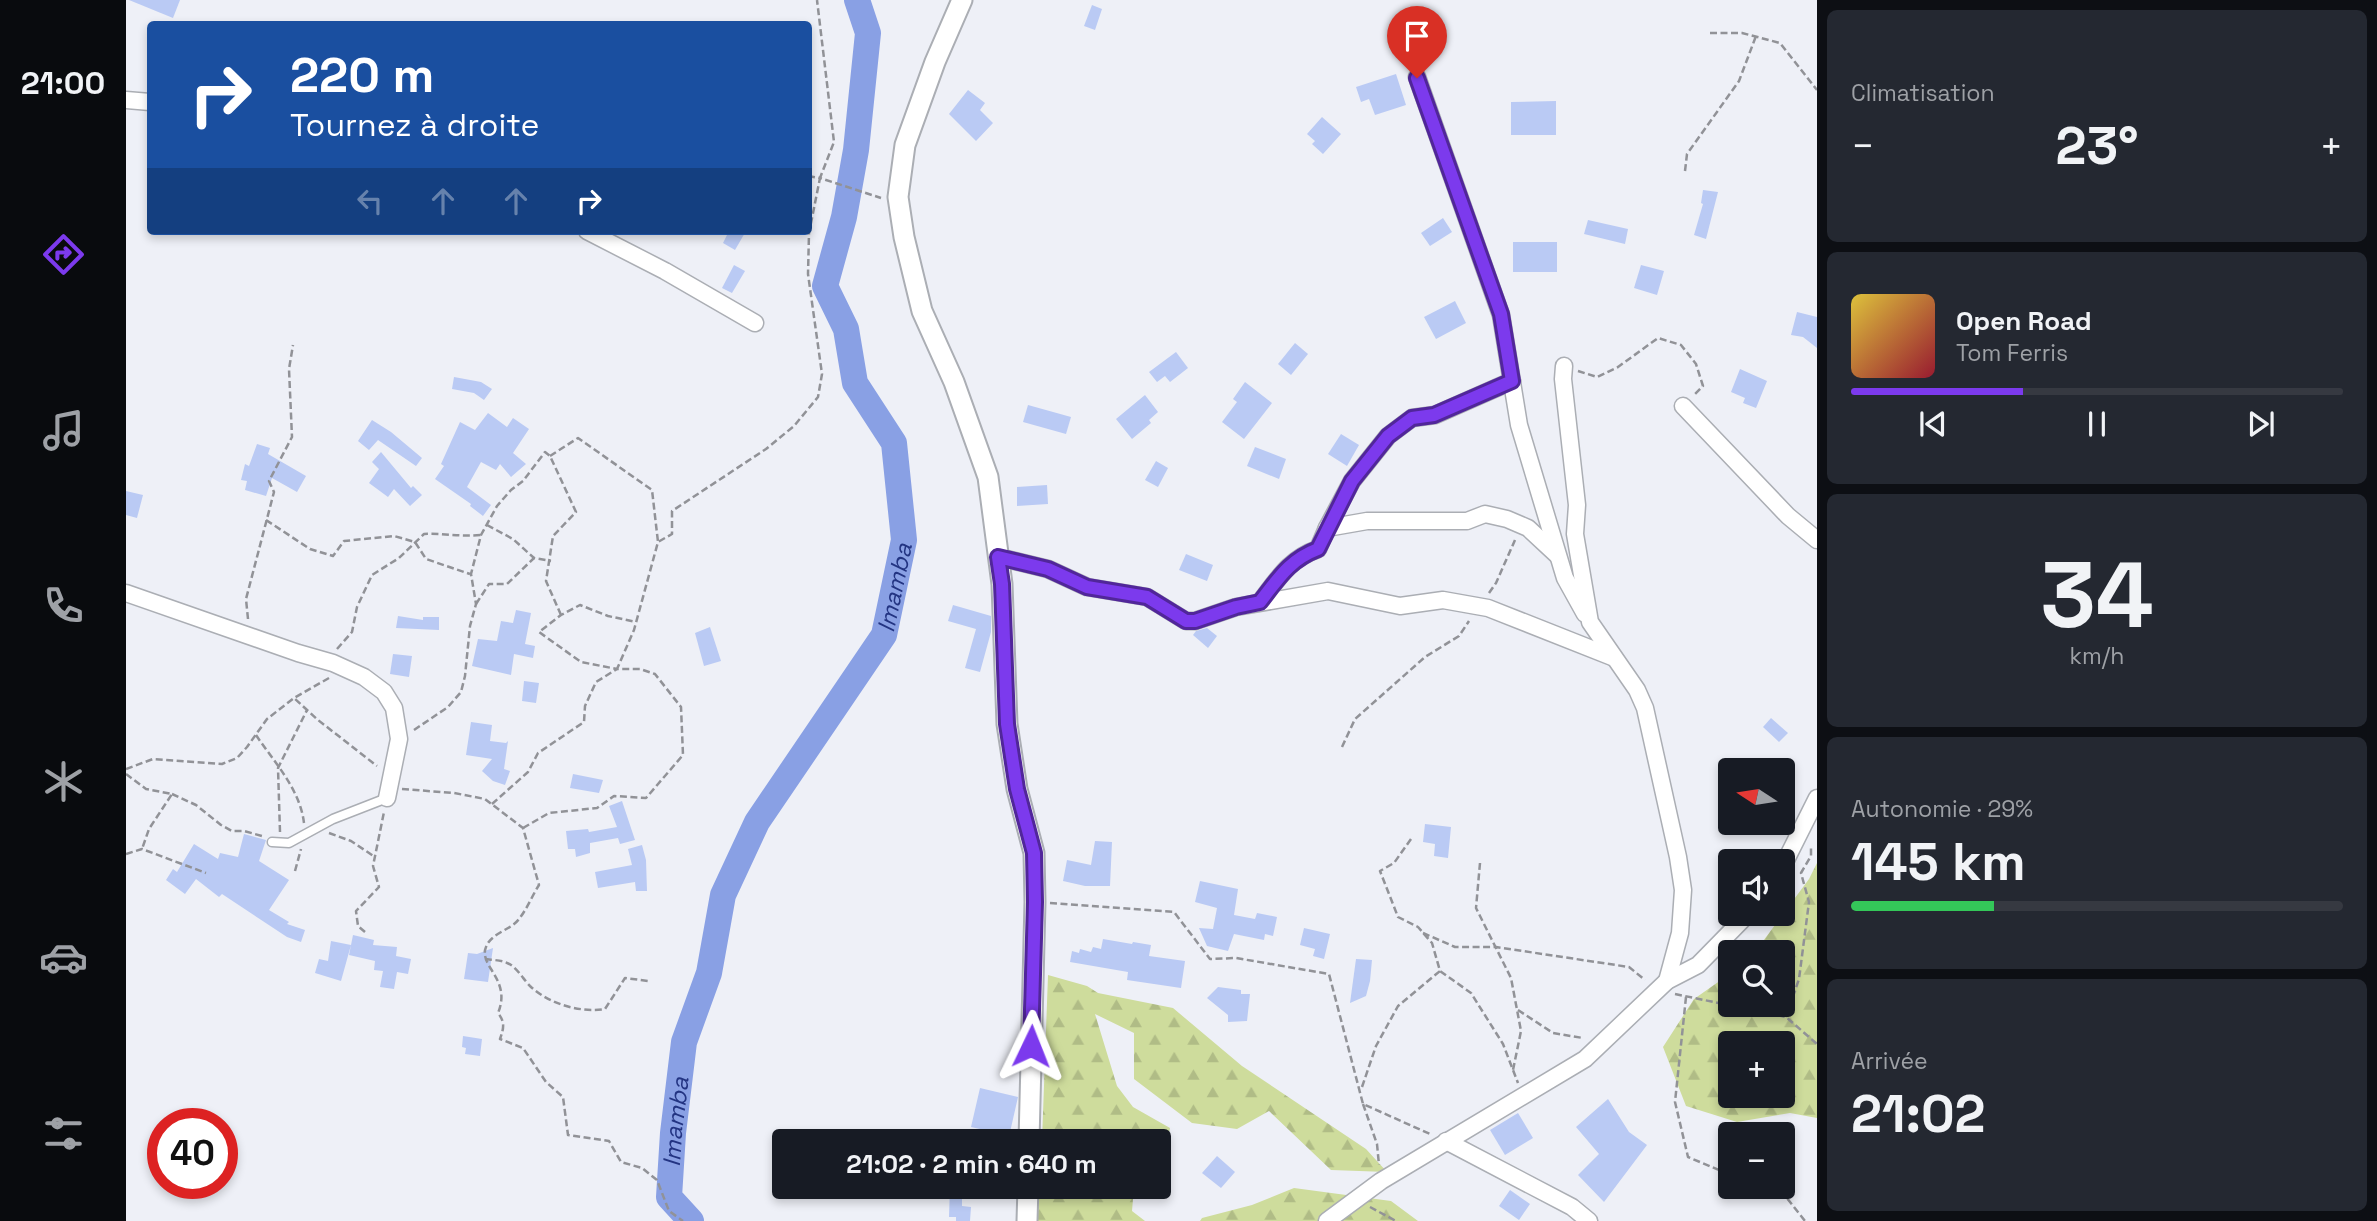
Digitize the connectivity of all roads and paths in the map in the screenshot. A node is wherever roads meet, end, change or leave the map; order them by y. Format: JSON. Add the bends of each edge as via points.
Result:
{"nodes":[{"id":1,"x":817,"y":0,"type":"edge"},
{"id":2,"x":962,"y":0,"type":"edge"},
{"id":3,"x":1710,"y":33,"type":"dead end"},
{"id":4,"x":1756,"y":36,"type":"junction"},
{"id":5,"x":1417,"y":78,"type":"dead end"},
{"id":6,"x":1817,"y":90,"type":"edge"},
{"id":7,"x":126,"y":100,"type":"edge"},
{"id":8,"x":147,"y":102,"type":"edge"},
{"id":9,"x":1685,"y":170,"type":"dead end"},
{"id":10,"x":812,"y":177,"type":"edge"},
{"id":11,"x":820,"y":178,"type":"junction"},
{"id":12,"x":881,"y":198,"type":"dead end"},
{"id":13,"x":812,"y":218,"type":"edge"},
{"id":14,"x":595,"y":235,"type":"edge"},
{"id":15,"x":809,"y":235,"type":"edge"},
{"id":16,"x":755,"y":323,"type":"dead end"},
{"id":17,"x":293,"y":345,"type":"dead end"},
{"id":18,"x":1563,"y":366,"type":"joint"},
{"id":19,"x":1512,"y":381,"type":"junction"},
{"id":20,"x":1684,"y":406,"type":"joint"},
{"id":21,"x":550,"y":456,"type":"junction"},
{"id":22,"x":267,"y":520,"type":"junction"},
{"id":23,"x":487,"y":525,"type":"junction"},
{"id":24,"x":1521,"y":525,"type":"junction"},
{"id":25,"x":1327,"y":528,"type":"junction"},
{"id":26,"x":481,"y":535,"type":"junction"},
{"id":27,"x":1817,"y":540,"type":"edge"},
{"id":28,"x":415,"y":542,"type":"junction"},
{"id":29,"x":658,"y":542,"type":"junction"},
{"id":30,"x":1558,"y":556,"type":"junction"},
{"id":31,"x":998,"y":557,"type":"junction"},
{"id":32,"x":534,"y":558,"type":"junction"},
{"id":33,"x":551,"y":561,"type":"junction"},
{"id":34,"x":471,"y":574,"type":"junction"},
{"id":35,"x":126,"y":593,"type":"edge"},
{"id":36,"x":1260,"y":602,"type":"junction"},
{"id":37,"x":476,"y":604,"type":"junction"},
{"id":38,"x":1479,"y":607,"type":"junction"},
{"id":39,"x":561,"y":615,"type":"junction"},
{"id":40,"x":636,"y":622,"type":"junction"},
{"id":41,"x":1590,"y":622,"type":"junction"},
{"id":42,"x":250,"y":636,"type":"junction"},
{"id":43,"x":1612,"y":656,"type":"junction"},
{"id":44,"x":333,"y":663,"type":"junction"},
{"id":45,"x":617,"y":669,"type":"junction"},
{"id":46,"x":294,"y":698,"type":"junction"},
{"id":47,"x":307,"y":710,"type":"junction"},
{"id":48,"x":256,"y":735,"type":"junction"},
{"id":49,"x":400,"y":739,"type":"junction"},
{"id":50,"x":1342,"y":747,"type":"dead end"},
{"id":51,"x":278,"y":768,"type":"junction"},
{"id":52,"x":126,"y":771,"type":"edge"},
{"id":53,"x":389,"y":787,"type":"junction"},
{"id":54,"x":172,"y":794,"type":"junction"},
{"id":55,"x":1817,"y":799,"type":"edge"},
{"id":56,"x":492,"y":804,"type":"junction"},
{"id":57,"x":315,"y":828,"type":"junction"},
{"id":58,"x":523,"y":828,"type":"junction"},
{"id":59,"x":305,"y":833,"type":"junction"},
{"id":60,"x":1411,"y":839,"type":"dead end"},
{"id":61,"x":276,"y":842,"type":"junction"},
{"id":62,"x":1811,"y":845,"type":"dead end"},
{"id":63,"x":142,"y":849,"type":"junction"},
{"id":64,"x":1792,"y":849,"type":"edge"},
{"id":65,"x":126,"y":854,"type":"edge"},
{"id":66,"x":375,"y":857,"type":"junction"},
{"id":67,"x":1480,"y":863,"type":"dead end"},
{"id":68,"x":295,"y":871,"type":"dead end"},
{"id":69,"x":206,"y":873,"type":"dead end"},
{"id":70,"x":1035,"y":902,"type":"junction"},
{"id":71,"x":1736,"y":926,"type":"edge"},
{"id":72,"x":365,"y":932,"type":"dead end"},
{"id":73,"x":1423,"y":933,"type":"junction"},
{"id":74,"x":1496,"y":947,"type":"junction"},
{"id":75,"x":485,"y":959,"type":"junction"},
{"id":76,"x":1440,"y":971,"type":"junction"},
{"id":77,"x":648,"y":981,"type":"dead end"},
{"id":78,"x":1662,"y":986,"type":"junction"},
{"id":79,"x":1795,"y":991,"type":"edge"},
{"id":80,"x":1686,"y":997,"type":"junction"},
{"id":81,"x":1718,"y":1003,"type":"edge"},
{"id":82,"x":1518,"y":1010,"type":"junction"},
{"id":83,"x":1786,"y":1017,"type":"edge"},
{"id":84,"x":1604,"y":1041,"type":"junction"},
{"id":85,"x":1817,"y":1044,"type":"edge"},
{"id":86,"x":1513,"y":1070,"type":"junction"},
{"id":87,"x":1361,"y":1090,"type":"junction"},
{"id":88,"x":1524,"y":1095,"type":"junction"},
{"id":89,"x":1363,"y":1104,"type":"junction"},
{"id":90,"x":1029,"y":1129,"type":"edge"},
{"id":91,"x":1446,"y":1141,"type":"junction"},
{"id":92,"x":1718,"y":1170,"type":"edge"},
{"id":93,"x":1381,"y":1181,"type":"junction"},
{"id":94,"x":1028,"y":1199,"type":"edge"},
{"id":95,"x":1355,"y":1199,"type":"junction"},
{"id":96,"x":1788,"y":1199,"type":"edge"},
{"id":97,"x":683,"y":1221,"type":"edge"},
{"id":98,"x":1027,"y":1221,"type":"edge"},
{"id":99,"x":1327,"y":1221,"type":"edge"},
{"id":100,"x":1396,"y":1221,"type":"edge"},
{"id":101,"x":1589,"y":1221,"type":"edge"},
{"id":102,"x":1805,"y":1221,"type":"edge"}],
"edges":[{"from":1,"to":11,"type":"path","via":[[834,142]]},
{"from":2,"to":31,"type":"street","via":[[905,145],[898,197],[922,311],[954,382],[988,477]]},
{"from":3,"to":4,"type":"path"},
{"from":4,"to":6,"type":"path","via":[[1780,43]]},
{"from":4,"to":9,"type":"path","via":[[1739,81],[1687,154]]},
{"from":5,"to":19,"type":"street","via":[[1501,314]]},
{"from":7,"to":8,"type":"street"},
{"from":10,"to":11,"type":"path"},
{"from":11,"to":12,"type":"path"},
{"from":11,"to":13,"type":"path"},
{"from":14,"to":16,"type":"street"},
{"from":15,"to":29,"type":"path","via":[[808,274],[822,374],[818,397],[794,426],[766,449],[672,511],[672,534]]},
{"from":17,"to":22,"type":"path","via":[[289,369],[292,437],[269,481],[274,492]]},
{"from":18,"to":20,"type":"path","via":[[1597,377],[1619,368],[1658,338],[1681,345],[1696,364],[1703,386]]},
{"from":18,"to":41,"type":"street","via":[[1577,505],[1575,534]]},
{"from":19,"to":25,"type":"street","via":[[1434,415],[1412,418],[1388,436],[1352,481]]},
{"from":19,"to":30,"type":"street","via":[[1519,425]]},
{"from":20,"to":27,"type":"street","via":[[1788,516]]},
{"from":21,"to":23,"type":"path","via":[[545,452],[497,506]]},
{"from":21,"to":29,"type":"path","via":[[578,438],[652,490]]},
{"from":21,"to":33,"type":"path","via":[[576,512],[553,536]]},
{"from":22,"to":28,"type":"path","via":[[310,549],[333,556],[344,541],[394,536]]},
{"from":22,"to":42,"type":"path","via":[[247,599]]},
{"from":23,"to":26,"type":"path"},
{"from":23,"to":32,"type":"path"},
{"from":24,"to":25,"type":"street","via":[[1485,514],[1467,521],[1367,522]]},
{"from":24,"to":30,"type":"street"},
{"from":24,"to":38,"type":"path","via":[[1496,583]]},
{"from":25,"to":36,"type":"street","via":[[1318,549],[1300,555]]},
{"from":26,"to":28,"type":"path","via":[[424,534]]},
{"from":26,"to":34,"type":"path"},
{"from":28,"to":34,"type":"path","via":[[426,559]]},
{"from":28,"to":44,"type":"path","via":[[372,575],[356,607],[352,632],[337,649]]},
{"from":29,"to":40,"type":"path"},
{"from":30,"to":41,"type":"street","via":[[1564,578]]},
{"from":31,"to":36,"type":"street","via":[[1048,569],[1087,587],[1147,597],[1186,621]]},
{"from":31,"to":70,"type":"street","via":[[1007,724],[1017,789],[1034,853]]},
{"from":32,"to":33,"type":"path"},
{"from":32,"to":37,"type":"path","via":[[506,584],[489,584]]},
{"from":33,"to":39,"type":"path","via":[[546,581]]},
{"from":34,"to":37,"type":"path"},
{"from":35,"to":42,"type":"street"},
{"from":36,"to":38,"type":"street","via":[[1328,591],[1400,606],[1443,600]]},
{"from":37,"to":49,"type":"path","via":[[461,692],[449,708]]},
{"from":38,"to":43,"type":"street"},
{"from":38,"to":50,"type":"path","via":[[1458,636],[1424,657],[1355,719]]},
{"from":39,"to":40,"type":"path","via":[[580,604]]},
{"from":39,"to":45,"type":"path","via":[[539,632],[581,662]]},
{"from":40,"to":45,"type":"path"},
{"from":41,"to":43,"type":"street"},
{"from":42,"to":44,"type":"street"},
{"from":43,"to":78,"type":"street","via":[[1645,708],[1683,890],[1680,933]]},
{"from":44,"to":46,"type":"path","via":[[330,678]]},
{"from":44,"to":49,"type":"street","via":[[384,692],[394,708]]},
{"from":45,"to":56,"type":"path","via":[[596,682],[585,706],[584,722],[538,753],[528,772]]},
{"from":45,"to":58,"type":"path","via":[[655,674],[681,708],[683,755],[646,798],[614,796],[597,808],[549,813]]},
{"from":46,"to":47,"type":"path"},
{"from":46,"to":48,"type":"path","via":[[267,719]]},
{"from":47,"to":51,"type":"path"},
{"from":47,"to":53,"type":"path"},
{"from":48,"to":51,"type":"path"},
{"from":48,"to":52,"type":"path","via":[[236,758],[222,764],[153,759]]},
{"from":49,"to":53,"type":"street"},
{"from":51,"to":59,"type":"path","via":[[302,807]]},
{"from":51,"to":61,"type":"path"},
{"from":52,"to":54,"type":"path","via":[[146,789]]},
{"from":53,"to":56,"type":"path","via":[[454,793]]},
{"from":53,"to":57,"type":"lane"},
{"from":53,"to":66,"type":"path"},
{"from":54,"to":61,"type":"path","via":[[232,831]]},
{"from":54,"to":63,"type":"path"},
{"from":55,"to":64,"type":"street"},
{"from":56,"to":58,"type":"path"},
{"from":57,"to":59,"type":"lane"},
{"from":57,"to":66,"type":"path","via":[[351,841]]},
{"from":58,"to":75,"type":"path","via":[[539,885],[518,921],[491,940]]},
{"from":59,"to":61,"type":"lane","via":[[289,843]]},
{"from":59,"to":68,"type":"path"},
{"from":60,"to":73,"type":"path","via":[[1394,863],[1380,871],[1398,917]]},
{"from":62,"to":79,"type":"path","via":[[1811,856],[1801,873],[1809,902]]},
{"from":63,"to":65,"type":"path"},
{"from":63,"to":69,"type":"path"},
{"from":66,"to":72,"type":"path","via":[[379,887],[356,911],[358,926]]},
{"from":67,"to":74,"type":"path","via":[[1475,908]]},
{"from":70,"to":87,"type":"path","via":[[1174,912],[1210,959],[1236,958],[1329,974]]},
{"from":70,"to":90,"type":"street"},
{"from":71,"to":78,"type":"street","via":[[1699,965]]},
{"from":73,"to":74,"type":"path","via":[[1455,947]]},
{"from":73,"to":76,"type":"path","via":[[1432,943]]},
{"from":74,"to":78,"type":"path","via":[[1629,967]]},
{"from":74,"to":82,"type":"path","via":[[1511,978]]},
{"from":75,"to":77,"type":"path","via":[[509,963],[545,997],[590,1011],[605,1009],[625,978]]},
{"from":75,"to":97,"type":"path","via":[[503,993],[498,1013],[504,1029],[500,1039],[523,1048],[546,1082],[564,1097],[568,1135],[609,1141],[621,1162],[642,1168],[657,1180],[669,1211]]},
{"from":76,"to":86,"type":"path","via":[[1471,993],[1503,1044]]},
{"from":76,"to":87,"type":"path","via":[[1398,1006],[1376,1046]]},
{"from":78,"to":80,"type":"path"},
{"from":78,"to":84,"type":"street"},
{"from":80,"to":81,"type":"path"},
{"from":80,"to":92,"type":"path","via":[[1675,1102],[1688,1157]]},
{"from":82,"to":84,"type":"path","via":[[1553,1033]]},
{"from":82,"to":86,"type":"path","via":[[1521,1031]]},
{"from":83,"to":85,"type":"path"},
{"from":84,"to":88,"type":"street","via":[[1585,1059]]},
{"from":86,"to":88,"type":"path"},
{"from":87,"to":89,"type":"path"},
{"from":88,"to":91,"type":"street"},
{"from":89,"to":91,"type":"path"},
{"from":89,"to":93,"type":"path","via":[[1377,1144]]},
{"from":91,"to":93,"type":"street"},
{"from":91,"to":101,"type":"street","via":[[1572,1207]]},
{"from":93,"to":95,"type":"street"},
{"from":94,"to":98,"type":"street"},
{"from":95,"to":99,"type":"street"},
{"from":95,"to":100,"type":"path"},
{"from":96,"to":102,"type":"path"}]}
